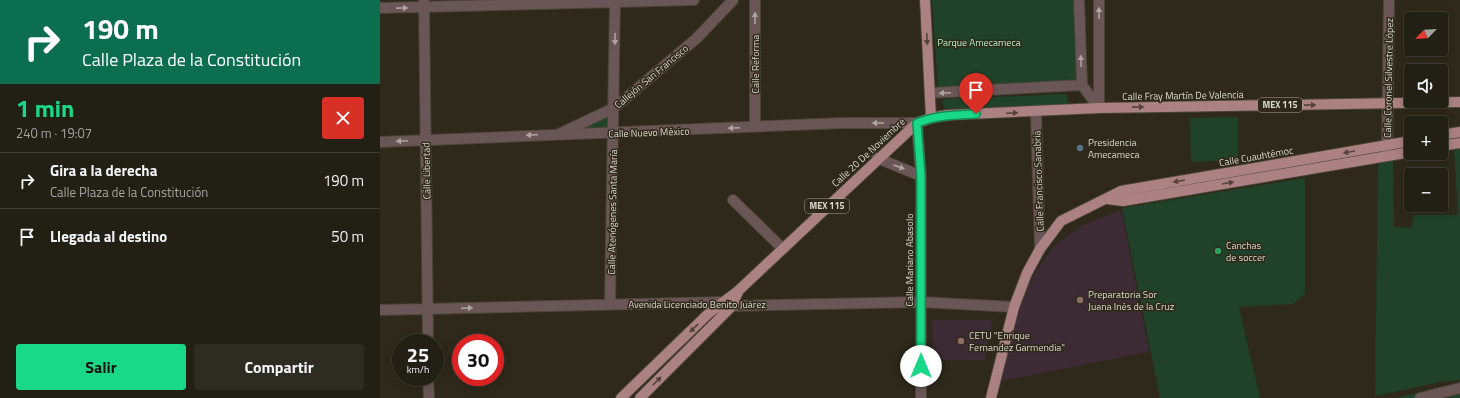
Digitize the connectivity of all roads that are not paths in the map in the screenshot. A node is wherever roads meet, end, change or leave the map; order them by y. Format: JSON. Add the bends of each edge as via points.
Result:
{"nodes":[{"id":1,"x":694,"y":0,"type":"edge"},
{"id":2,"x":733,"y":0,"type":"edge"},
{"id":3,"x":755,"y":0,"type":"edge"},
{"id":4,"x":925,"y":0,"type":"edge"},
{"id":5,"x":1079,"y":0,"type":"edge"},
{"id":6,"x":1099,"y":0,"type":"edge"},
{"id":7,"x":1389,"y":0,"type":"edge"},
{"id":8,"x":615,"y":1,"type":"edge"},
{"id":9,"x":424,"y":4,"type":"edge"},
{"id":10,"x":380,"y":8,"type":"edge"},
{"id":11,"x":1082,"y":85,"type":"junction"},
{"id":12,"x":930,"y":94,"type":"junction"},
{"id":13,"x":1460,"y":102,"type":"edge"},
{"id":14,"x":1387,"y":104,"type":"junction"},
{"id":15,"x":614,"y":108,"type":"junction"},
{"id":16,"x":1099,"y":108,"type":"junction"},
{"id":17,"x":1036,"y":112,"type":"junction"},
{"id":18,"x":931,"y":118,"type":"junction"},
{"id":19,"x":917,"y":123,"type":"junction"},
{"id":20,"x":755,"y":127,"type":"junction"},
{"id":21,"x":1460,"y":132,"type":"edge"},
{"id":22,"x":613,"y":133,"type":"junction"},
{"id":23,"x":558,"y":134,"type":"junction"},
{"id":24,"x":1448,"y":134,"type":"edge"},
{"id":25,"x":426,"y":139,"type":"junction"},
{"id":26,"x":380,"y":142,"type":"edge"},
{"id":27,"x":1404,"y":142,"type":"edge"},
{"id":28,"x":1387,"y":145,"type":"junction"},
{"id":29,"x":1404,"y":153,"type":"edge"},
{"id":30,"x":1387,"y":156,"type":"junction"},
{"id":31,"x":877,"y":158,"type":"junction"},
{"id":32,"x":1297,"y":161,"type":"junction"},
{"id":33,"x":1299,"y":171,"type":"junction"},
{"id":34,"x":921,"y":176,"type":"junction"},
{"id":35,"x":1206,"y":176,"type":"junction"},
{"id":36,"x":1208,"y":186,"type":"junction"},
{"id":37,"x":1106,"y":199,"type":"junction"},
{"id":38,"x":733,"y":200,"type":"dead end"},
{"id":39,"x":783,"y":249,"type":"junction"},
{"id":40,"x":1040,"y":249,"type":"junction"},
{"id":41,"x":920,"y":302,"type":"junction"},
{"id":42,"x":610,"y":303,"type":"junction"},
{"id":43,"x":727,"y":304,"type":"junction"},
{"id":44,"x":1014,"y":306,"type":"junction"},
{"id":45,"x":428,"y":309,"type":"junction"},
{"id":46,"x":380,"y":310,"type":"edge"},
{"id":47,"x":428,"y":334,"type":"edge"},
{"id":48,"x":428,"y":386,"type":"edge"},
{"id":49,"x":1460,"y":388,"type":"edge"},
{"id":50,"x":428,"y":398,"type":"edge"},
{"id":51,"x":621,"y":398,"type":"edge"},
{"id":52,"x":640,"y":398,"type":"edge"},
{"id":53,"x":921,"y":398,"type":"edge"},
{"id":54,"x":990,"y":398,"type":"edge"},
{"id":55,"x":1420,"y":398,"type":"edge"}],
"edges":[{"from":1,"to":8,"type":"street"},
{"from":2,"to":15,"type":"street","name":"Callejón San Francisco","via":[[697,38]]},
{"from":20,"to":3,"type":"street","name":"Calle Reforma","one_way":true},
{"from":4,"to":12,"type":"main road","one_way":true},
{"from":11,"to":5,"type":"street","one_way":true},
{"from":16,"to":6,"type":"street","one_way":true},
{"from":7,"to":14,"type":"street","name":"Calle Coronel Silvestre López"},
{"from":8,"to":9,"type":"street"},
{"from":8,"to":15,"type":"street","name":"Calle Atenógenes Santa María","one_way":true},
{"from":10,"to":9,"type":"street","one_way":true},
{"from":9,"to":25,"type":"street","name":"Calle Libertad"},
{"from":11,"to":12,"type":"street","one_way":true},
{"from":11,"to":16,"type":"street"},
{"from":12,"to":18,"type":"main road"},
{"from":13,"to":14,"type":"main road","name":"Calle Fray Martín De Valencia","number":"MEX 115"},
{"from":16,"to":14,"type":"main road","name":"Calle Fray Martín De Valencia","number":"MEX 115","one_way":true},
{"from":14,"to":28,"type":"street","name":"Calle Coronel Silvestre López"},
{"from":15,"to":22,"type":"street","name":"Calle Atenógenes Santa María"},
{"from":15,"to":23,"type":"street","name":"Callejón San Francisco"},
{"from":16,"to":17,"type":"main road","number":"MEX 115"},
{"from":18,"to":17,"type":"main road","number":"MEX 115","one_way":true,"via":[[947,115]]},
{"from":17,"to":40,"type":"street","name":"Calle Francisco Sanabria"},
{"from":18,"to":19,"type":"main road","name":"Calle 20 De Noviembre","number":"MEX 115"},
{"from":19,"to":20,"type":"street","name":"Calle Nuevo México","one_way":true},
{"from":19,"to":31,"type":"main road","name":"Calle 20 De Noviembre","number":"MEX 115"},
{"from":19,"to":34,"type":"street","name":"Calle Mariano Abasolo"},
{"from":20,"to":22,"type":"street","name":"Calle Nuevo México","one_way":true},
{"from":21,"to":24,"type":"main road"},
{"from":22,"to":23,"type":"street","name":"Calle Nuevo México"},
{"from":22,"to":42,"type":"street","name":"Calle Atenógenes Santa María"},
{"from":23,"to":25,"type":"street","name":"Calle Nuevo México","one_way":true},
{"from":25,"to":26,"type":"street","name":"Calle Nuevo México","one_way":true},
{"from":25,"to":45,"type":"street","name":"Calle Libertad"},
{"from":27,"to":28,"type":"main road","name":"Calle Cuauhtémoc"},
{"from":28,"to":30,"type":"street","name":"Calle Coronel Silvestre López"},
{"from":28,"to":32,"type":"main road","name":"Calle Cuauhtémoc","one_way":true},
{"from":29,"to":30,"type":"main road"},
{"from":30,"to":33,"type":"main road"},
{"from":31,"to":34,"type":"street","one_way":true},
{"from":31,"to":39,"type":"main road","name":"Calle 20 De Noviembre","number":"MEX 115"},
{"from":32,"to":33,"type":"main road"},
{"from":32,"to":35,"type":"main road","name":"Calle Cuauhtémoc"},
{"from":36,"to":33,"type":"main road","one_way":true},
{"from":34,"to":41,"type":"street","name":"Calle Mariano Abasolo"},
{"from":35,"to":36,"type":"main road"},
{"from":35,"to":37,"type":"main road","name":"Calle Cuauhtémoc","one_way":true,"via":[[1120,191]]},
{"from":36,"to":37,"type":"main road","via":[[1123,201]]},
{"from":37,"to":40,"type":"main road","name":"Calle Cuauhtémoc","via":[[1061,221]]},
{"from":38,"to":39,"type":"street"},
{"from":39,"to":43,"type":"main road","name":"Calle 20 De Noviembre","number":"MEX 115"},
{"from":40,"to":44,"type":"main road","name":"Calle Cuauhtémoc"},
{"from":41,"to":43,"type":"street","name":"Avenida Licenciado Benito Juárez"},
{"from":41,"to":44,"type":"street","name":"Avenida Licenciado Benito Juárez"},
{"from":41,"to":53,"type":"street","name":"Calle Mariano Abasolo"},
{"from":42,"to":43,"type":"street","name":"Avenida Licenciado Benito Juárez"},
{"from":45,"to":42,"type":"street","name":"Avenida Licenciado Benito Juárez","one_way":true},
{"from":43,"to":51,"type":"main road","name":"Calle 20 De Noviembre","number":"MEX 115","one_way":true,"via":[[710,313]]},
{"from":52,"to":43,"type":"main road","name":"Calle 20 De Noviembre","number":"MEX 115","one_way":true},
{"from":44,"to":54,"type":"main road","name":"Calle Cuauhtémoc"},
{"from":45,"to":46,"type":"street","name":"Avenida Licenciado Benito Juárez"},
{"from":45,"to":47,"type":"street","name":"Calle Libertad"},
{"from":48,"to":50,"type":"street"},
{"from":49,"to":55,"type":"street"}]}
